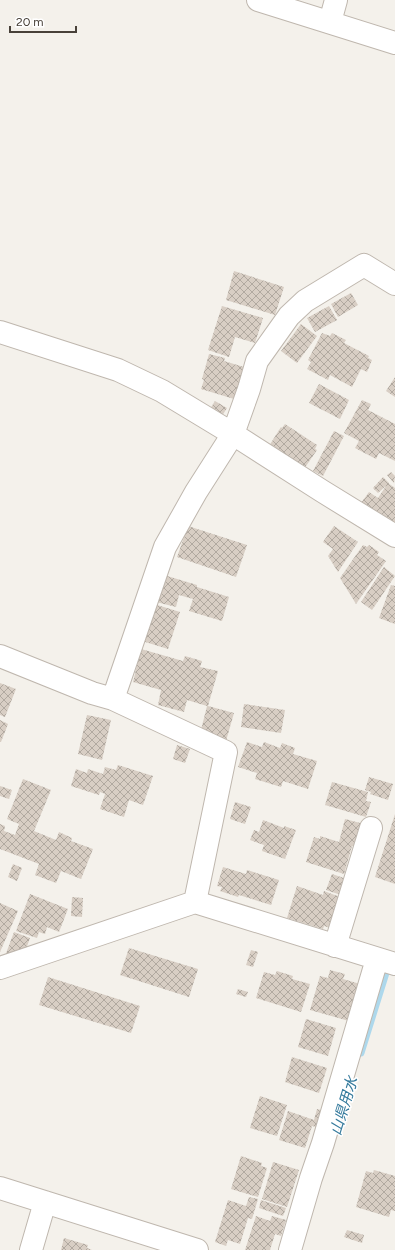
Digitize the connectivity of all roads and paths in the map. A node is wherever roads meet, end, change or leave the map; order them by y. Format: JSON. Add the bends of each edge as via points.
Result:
{"nodes":[{"id":1,"x":258,"y":0,"type":"edge"},
{"id":2,"x":336,"y":0,"type":"edge"},
{"id":3,"x":330,"y":22,"type":"junction"},
{"id":4,"x":395,"y":43,"type":"edge"},
{"id":5,"x":395,"y":284,"type":"edge"},
{"id":6,"x":0,"y":332,"type":"edge"},
{"id":7,"x":234,"y":434,"type":"junction"},
{"id":8,"x":395,"y":536,"type":"edge"},
{"id":9,"x":0,"y":656,"type":"edge"},
{"id":10,"x":113,"y":699,"type":"junction"},
{"id":11,"x":371,"y":828,"type":"dead end"},
{"id":12,"x":195,"y":902,"type":"junction"},
{"id":13,"x":335,"y":946,"type":"junction"},
{"id":14,"x":386,"y":961,"type":"edge"},
{"id":15,"x":0,"y":968,"type":"edge"},
{"id":16,"x":0,"y":1188,"type":"edge"},
{"id":17,"x":44,"y":1202,"type":"junction"},
{"id":18,"x":31,"y":1250,"type":"edge"},
{"id":19,"x":197,"y":1250,"type":"edge"},
{"id":20,"x":290,"y":1250,"type":"edge"}],
"edges":[{"from":1,"to":3,"type":"street"},
{"from":2,"to":3,"type":"street"},
{"from":3,"to":4,"type":"street"},
{"from":5,"to":7,"type":"street","via":[[364,266],[305,301],[289,316],[257,361]]},
{"from":6,"to":7,"type":"street","via":[[118,370],[162,391]]},
{"from":7,"to":8,"type":"street"},
{"from":7,"to":10,"type":"street","via":[[196,492],[165,547]]},
{"from":9,"to":10,"type":"street"},
{"from":10,"to":12,"type":"street","via":[[226,752]]},
{"from":11,"to":13,"type":"street"},
{"from":12,"to":13,"type":"street"},
{"from":12,"to":15,"type":"street"},
{"from":13,"to":14,"type":"street"},
{"from":14,"to":20,"type":"street","via":[[311,1178]]},
{"from":16,"to":17,"type":"street"},
{"from":17,"to":18,"type":"street"},
{"from":17,"to":19,"type":"street"}]}
